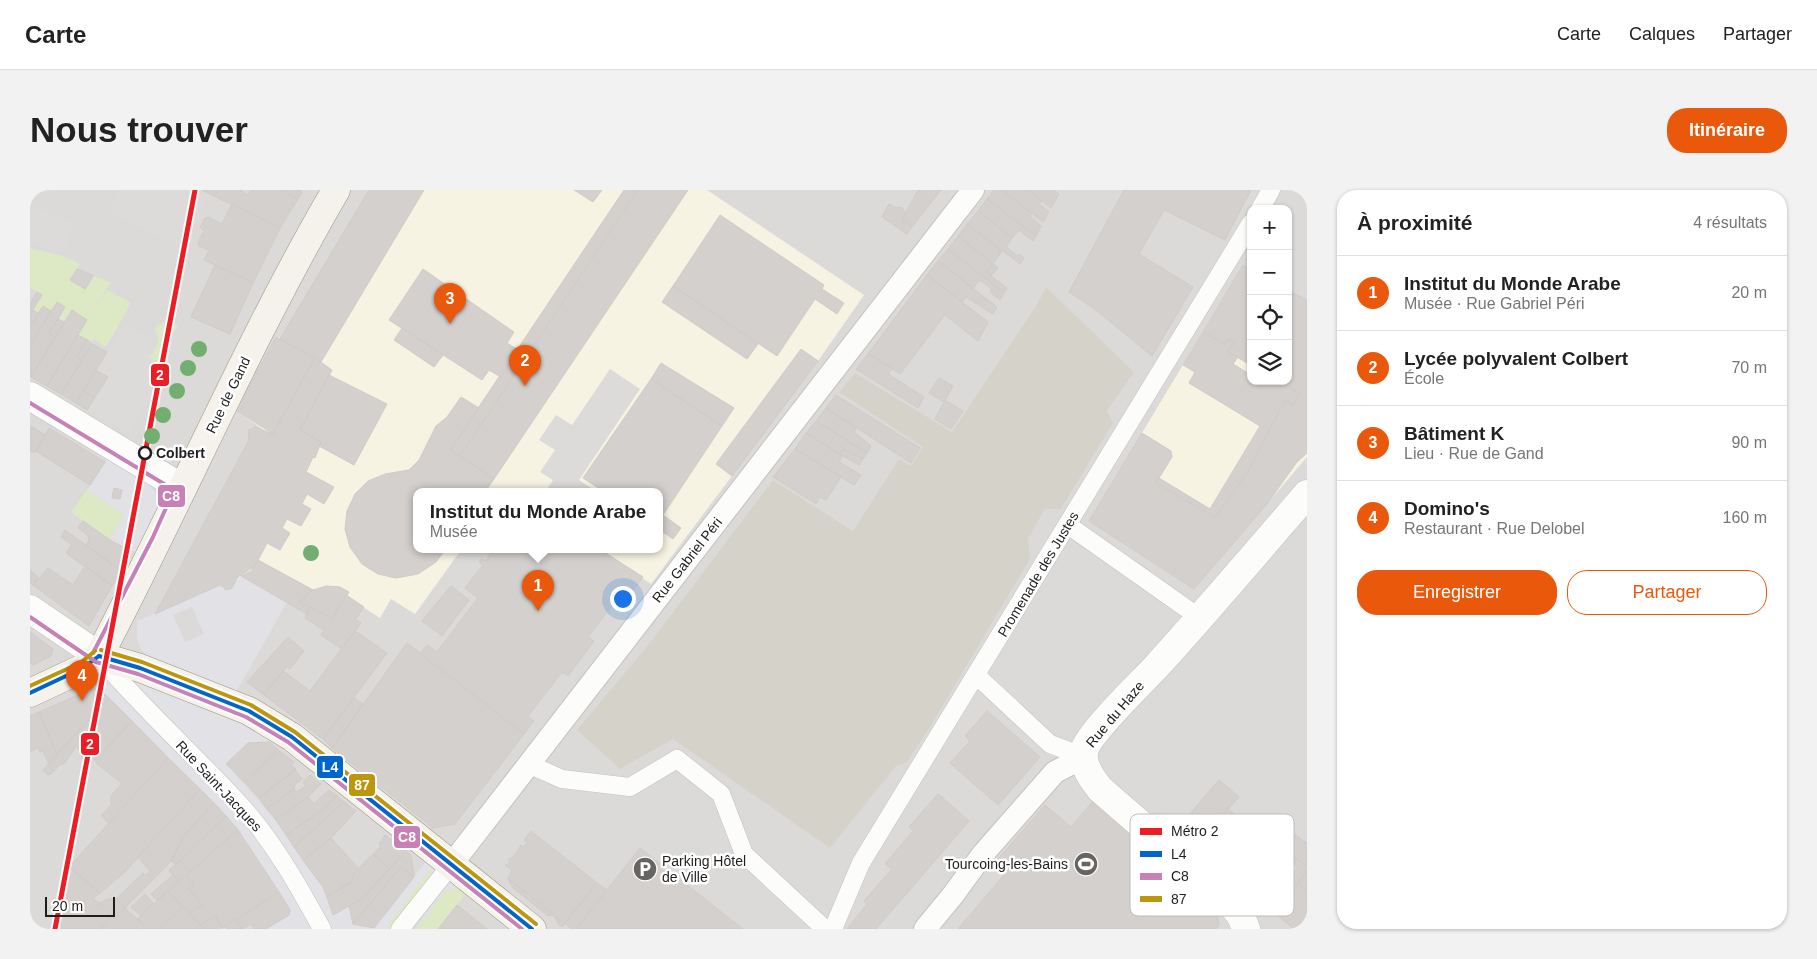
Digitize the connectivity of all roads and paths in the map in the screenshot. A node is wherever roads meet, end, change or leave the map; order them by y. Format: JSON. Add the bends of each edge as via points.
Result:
{"nodes":[{"id":1,"x":336,"y":190,"type":"edge"},
{"id":2,"x":973,"y":190,"type":"edge"},
{"id":3,"x":1271,"y":190,"type":"edge"},
{"id":4,"x":1262,"y":205,"type":"edge"},
{"id":5,"x":1247,"y":230,"type":"edge"},
{"id":6,"x":30,"y":396,"type":"edge"},
{"id":7,"x":182,"y":488,"type":"junction"},
{"id":8,"x":1307,"y":494,"type":"edge"},
{"id":9,"x":1068,"y":525,"type":"junction"},
{"id":10,"x":30,"y":609,"type":"edge"},
{"id":11,"x":1200,"y":618,"type":"junction"},
{"id":12,"x":99,"y":656,"type":"junction"},
{"id":13,"x":976,"y":675,"type":"junction"},
{"id":14,"x":30,"y":694,"type":"edge"},
{"id":15,"x":1084,"y":757,"type":"junction"},
{"id":16,"x":528,"y":764,"type":"junction"},
{"id":17,"x":1130,"y":815,"type":"edge"},
{"id":18,"x":451,"y":865,"type":"junction"},
{"id":19,"x":1241,"y":916,"type":"edge"},
{"id":20,"x":322,"y":929,"type":"edge"},
{"id":21,"x":400,"y":929,"type":"edge"},
{"id":22,"x":532,"y":929,"type":"edge"},
{"id":23,"x":825,"y":929,"type":"edge"},
{"id":24,"x":833,"y":929,"type":"edge"},
{"id":25,"x":924,"y":929,"type":"edge"},
{"id":26,"x":1246,"y":929,"type":"edge"}],
"edges":[{"from":1,"to":7,"type":"main road","name":"Rue de Gand","via":[[283,284]]},
{"from":2,"to":16,"type":"street","name":"Rue Gabriel Péri"},
{"from":3,"to":4,"type":"street"},
{"from":5,"to":9,"type":"street","name":"Promenade des Justes"},
{"from":6,"to":7,"type":"street"},
{"from":7,"to":12,"type":"main road","name":"Rue de Gand"},
{"from":8,"to":11,"type":"street","name":"Rue du Haze"},
{"from":9,"to":11,"type":"street"},
{"from":9,"to":13,"type":"street","name":"Promenade des Justes"},
{"from":10,"to":12,"type":"street"},
{"from":11,"to":15,"type":"street","name":"Rue du Haze","via":[[1104,722],[1088,743]]},
{"from":12,"to":14,"type":"main road","via":[[78,671]]},
{"from":12,"to":18,"type":"main road","via":[[140,668],[264,719],[292,737]]},
{"from":12,"to":20,"type":"street","name":"Rue Saint-Jacques","via":[[127,690],[244,809],[269,841]]},
{"from":13,"to":15,"type":"street","via":[[1050,744]]},
{"from":13,"to":24,"type":"street","name":"Promenade des Justes","via":[[861,863]]},
{"from":15,"to":17,"type":"street","via":[[1090,777]]},
{"from":15,"to":25,"type":"street","name":"Rue du Haze","via":[[1055,772],[983,854]]},
{"from":16,"to":18,"type":"street","name":"Rue Gabriel Péri"},
{"from":16,"to":23,"type":"street","via":[[562,779],[630,787],[677,758],[721,794],[744,854]]},
{"from":18,"to":21,"type":"street","name":"Rue Gabriel Péri"},
{"from":18,"to":22,"type":"main road"},
{"from":19,"to":26,"type":"street"}]}
